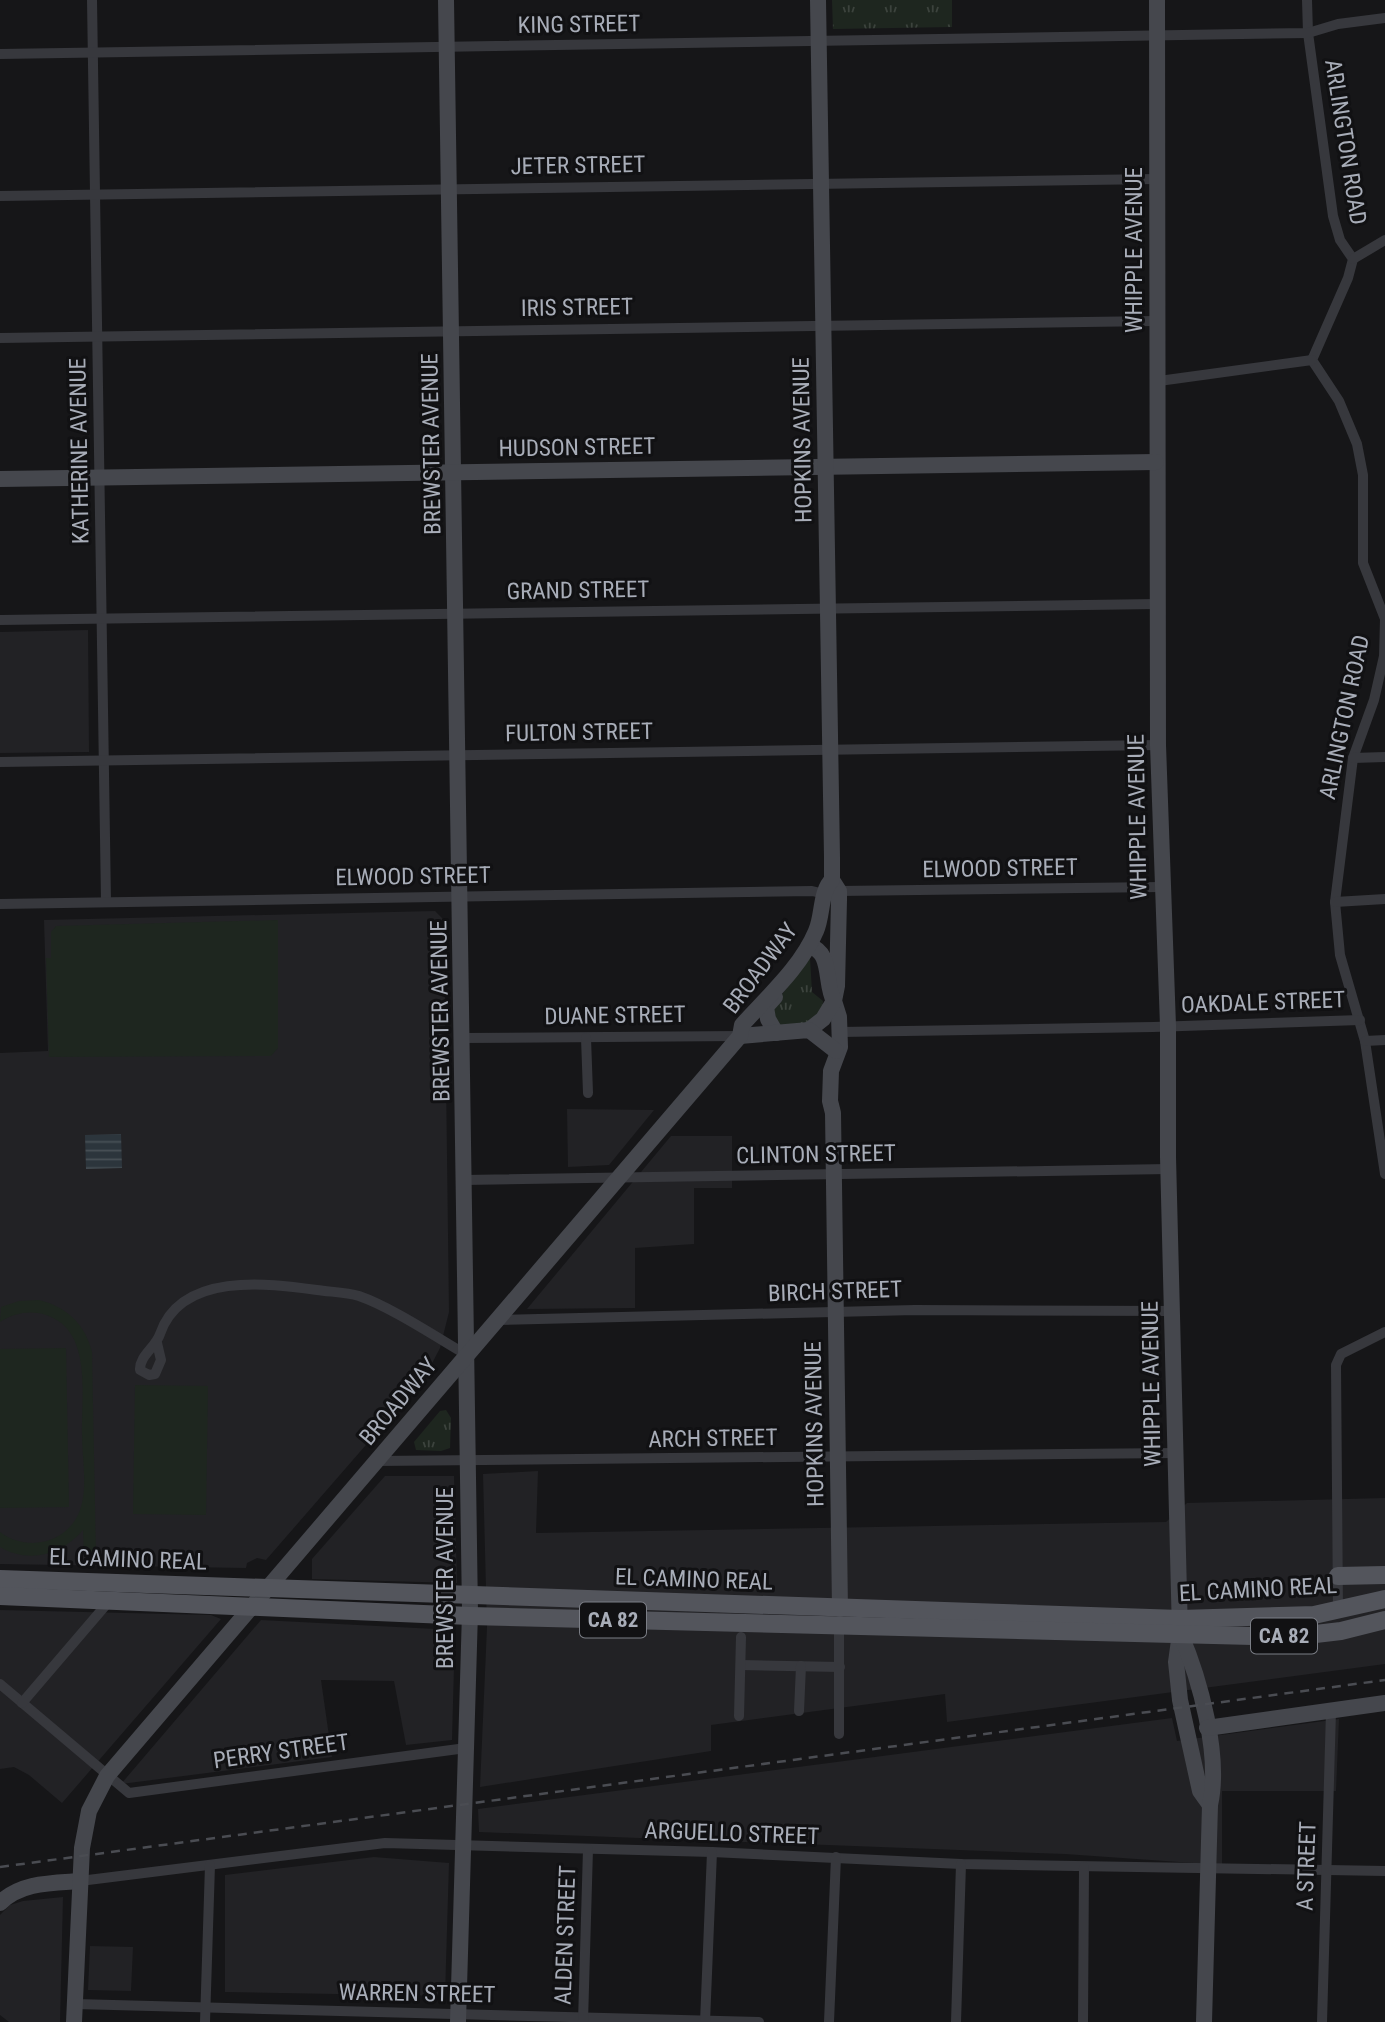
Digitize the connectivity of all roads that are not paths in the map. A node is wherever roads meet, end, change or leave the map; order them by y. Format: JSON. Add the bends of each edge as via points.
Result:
{"nodes":[{"id":1,"x":92,"y":0,"type":"edge"},
{"id":2,"x":446,"y":0,"type":"edge"},
{"id":3,"x":818,"y":0,"type":"edge"},
{"id":4,"x":1157,"y":0,"type":"edge"},
{"id":5,"x":1307,"y":0,"type":"edge"},
{"id":6,"x":1385,"y":18,"type":"edge"},
{"id":7,"x":1308,"y":33,"type":"junction"},
{"id":8,"x":1158,"y":35,"type":"junction"},
{"id":9,"x":819,"y":41,"type":"junction"},
{"id":10,"x":447,"y":47,"type":"junction"},
{"id":11,"x":93,"y":52,"type":"junction"},
{"id":12,"x":0,"y":54,"type":"edge"},
{"id":13,"x":1157,"y":179,"type":"junction"},
{"id":14,"x":820,"y":183,"type":"junction"},
{"id":15,"x":450,"y":188,"type":"junction"},
{"id":16,"x":95,"y":194,"type":"junction"},
{"id":17,"x":0,"y":196,"type":"edge"},
{"id":18,"x":1385,"y":240,"type":"edge"},
{"id":19,"x":1353,"y":259,"type":"junction"},
{"id":20,"x":1155,"y":321,"type":"junction"},
{"id":21,"x":823,"y":325,"type":"junction"},
{"id":22,"x":452,"y":330,"type":"junction"},
{"id":23,"x":97,"y":337,"type":"junction"},
{"id":24,"x":0,"y":338,"type":"edge"},
{"id":25,"x":1312,"y":360,"type":"junction"},
{"id":26,"x":1159,"y":381,"type":"junction"},
{"id":27,"x":1156,"y":462,"type":"junction"},
{"id":28,"x":825,"y":467,"type":"junction"},
{"id":29,"x":454,"y":472,"type":"junction"},
{"id":30,"x":100,"y":477,"type":"junction"},
{"id":31,"x":0,"y":479,"type":"edge"},
{"id":32,"x":1156,"y":604,"type":"junction"},
{"id":33,"x":827,"y":607,"type":"junction"},
{"id":34,"x":456,"y":613,"type":"junction"},
{"id":35,"x":103,"y":619,"type":"junction"},
{"id":36,"x":0,"y":620,"type":"edge"},
{"id":37,"x":1158,"y":745,"type":"junction"},
{"id":38,"x":830,"y":749,"type":"junction"},
{"id":39,"x":458,"y":754,"type":"junction"},
{"id":40,"x":1385,"y":757,"type":"edge"},
{"id":41,"x":1353,"y":758,"type":"junction"},
{"id":42,"x":105,"y":760,"type":"junction"},
{"id":43,"x":0,"y":762,"type":"edge"},
{"id":44,"x":1161,"y":887,"type":"junction"},
{"id":45,"x":832,"y":888,"type":"junction"},
{"id":46,"x":461,"y":896,"type":"junction"},
{"id":47,"x":1385,"y":899,"type":"edge"},
{"id":48,"x":106,"y":902,"type":"junction"},
{"id":49,"x":1335,"y":902,"type":"junction"},
{"id":50,"x":0,"y":904,"type":"edge"},
{"id":51,"x":809,"y":946,"type":"junction"},
{"id":52,"x":785,"y":977,"type":"junction"},
{"id":53,"x":834,"y":1001,"type":"junction"},
{"id":54,"x":1360,"y":1020,"type":"junction"},
{"id":55,"x":1168,"y":1026,"type":"junction"},
{"id":56,"x":809,"y":1030,"type":"junction"},
{"id":57,"x":840,"y":1032,"type":"junction"},
{"id":58,"x":776,"y":1033,"type":"junction"},
{"id":59,"x":740,"y":1036,"type":"junction"},
{"id":60,"x":463,"y":1038,"type":"junction"},
{"id":61,"x":586,"y":1038,"type":"junction"},
{"id":62,"x":1385,"y":1040,"type":"edge"},
{"id":63,"x":1365,"y":1041,"type":"junction"},
{"id":64,"x":836,"y":1057,"type":"junction"},
{"id":65,"x":588,"y":1094,"type":"dead end"},
{"id":66,"x":1169,"y":1169,"type":"junction"},
{"id":67,"x":1385,"y":1174,"type":"edge"},
{"id":68,"x":834,"y":1175,"type":"junction"},
{"id":69,"x":618,"y":1177,"type":"junction"},
{"id":70,"x":464,"y":1180,"type":"junction"},
{"id":71,"x":1172,"y":1311,"type":"junction"},
{"id":72,"x":836,"y":1314,"type":"junction"},
{"id":73,"x":498,"y":1320,"type":"junction"},
{"id":74,"x":1385,"y":1332,"type":"edge"},
{"id":75,"x":157,"y":1343,"type":"dead end"},
{"id":76,"x":467,"y":1355,"type":"junction"},
{"id":77,"x":1175,"y":1453,"type":"junction"},
{"id":78,"x":837,"y":1457,"type":"junction"},
{"id":79,"x":376,"y":1461,"type":"junction"},
{"id":80,"x":468,"y":1462,"type":"junction"},
{"id":81,"x":1385,"y":1575,"type":"edge"},
{"id":82,"x":1338,"y":1576,"type":"junction"},
{"id":83,"x":0,"y":1579,"type":"edge"},
{"id":84,"x":267,"y":1589,"type":"junction"},
{"id":85,"x":0,"y":1596,"type":"edge"},
{"id":86,"x":469,"y":1597,"type":"junction"},
{"id":87,"x":111,"y":1599,"type":"junction"},
{"id":88,"x":1385,"y":1599,"type":"edge"},
{"id":89,"x":253,"y":1605,"type":"junction"},
{"id":90,"x":1338,"y":1611,"type":"junction"},
{"id":91,"x":470,"y":1616,"type":"junction"},
{"id":92,"x":839,"y":1617,"type":"junction"},
{"id":93,"x":1385,"y":1620,"type":"edge"},
{"id":94,"x":1180,"y":1626,"type":"junction"},
{"id":95,"x":741,"y":1637,"type":"dead end"},
{"id":96,"x":741,"y":1665,"type":"junction"},
{"id":97,"x":801,"y":1666,"type":"junction"},
{"id":98,"x":840,"y":1667,"type":"junction"},
{"id":99,"x":0,"y":1684,"type":"edge"},
{"id":100,"x":22,"y":1703,"type":"junction"},
{"id":101,"x":1385,"y":1703,"type":"edge"},
{"id":102,"x":799,"y":1711,"type":"dead end"},
{"id":103,"x":1331,"y":1711,"type":"junction"},
{"id":104,"x":739,"y":1716,"type":"dead end"},
{"id":105,"x":1206,"y":1728,"type":"junction"},
{"id":106,"x":839,"y":1734,"type":"dead end"},
{"id":107,"x":466,"y":1748,"type":"junction"},
{"id":108,"x":107,"y":1776,"type":"junction"},
{"id":109,"x":1210,"y":1805,"type":"junction"},
{"id":110,"x":464,"y":1844,"type":"junction"},
{"id":111,"x":588,"y":1849,"type":"junction"},
{"id":112,"x":712,"y":1852,"type":"junction"},
{"id":113,"x":836,"y":1857,"type":"junction"},
{"id":114,"x":961,"y":1864,"type":"junction"},
{"id":115,"x":210,"y":1865,"type":"junction"},
{"id":116,"x":1084,"y":1867,"type":"junction"},
{"id":117,"x":1208,"y":1867,"type":"junction"},
{"id":118,"x":1326,"y":1870,"type":"junction"},
{"id":119,"x":1385,"y":1871,"type":"edge"},
{"id":120,"x":80,"y":1881,"type":"junction"},
{"id":121,"x":0,"y":1903,"type":"edge"},
{"id":122,"x":75,"y":2004,"type":"junction"},
{"id":123,"x":205,"y":2007,"type":"junction"},
{"id":124,"x":335,"y":2018,"type":"edge"},
{"id":125,"x":458,"y":2018,"type":"edge"},
{"id":126,"x":583,"y":2020,"type":"edge"},
{"id":127,"x":705,"y":2021,"type":"edge"},
{"id":128,"x":74,"y":2022,"type":"edge"},
{"id":129,"x":205,"y":2022,"type":"edge"},
{"id":130,"x":759,"y":2022,"type":"edge"},
{"id":131,"x":829,"y":2022,"type":"edge"},
{"id":132,"x":956,"y":2022,"type":"edge"},
{"id":133,"x":1083,"y":2022,"type":"edge"},
{"id":134,"x":1204,"y":2022,"type":"edge"},
{"id":135,"x":1322,"y":2022,"type":"edge"}],
"edges":[{"from":1,"to":11,"type":"street","name":"KATHERINE AVENUE"},
{"from":2,"to":10,"type":"street","name":"BREWSTER AVENUE"},
{"from":3,"to":9,"type":"street","name":"HOPKINS AVENUE"},
{"from":4,"to":8,"type":"street","name":"WHIPPLE AVENUE"},
{"from":5,"to":7,"type":"street","name":"ARLINGTON ROAD"},
{"from":6,"to":7,"type":"street","name":"KING STREET"},
{"from":7,"to":8,"type":"street","name":"KING STREET"},
{"from":7,"to":19,"type":"street","name":"ARLINGTON ROAD","via":[[1333,216],[1340,240]]},
{"from":8,"to":9,"type":"street","name":"KING STREET"},
{"from":8,"to":13,"type":"street","name":"WHIPPLE AVENUE"},
{"from":9,"to":10,"type":"street","name":"KING STREET"},
{"from":9,"to":14,"type":"street","name":"HOPKINS AVENUE"},
{"from":10,"to":11,"type":"street","name":"KING STREET"},
{"from":10,"to":15,"type":"street","name":"BREWSTER AVENUE"},
{"from":11,"to":12,"type":"street","name":"KING STREET"},
{"from":11,"to":16,"type":"street","name":"KATHERINE AVENUE"},
{"from":13,"to":14,"type":"street","name":"JETER STREET"},
{"from":13,"to":20,"type":"street","name":"WHIPPLE AVENUE"},
{"from":14,"to":15,"type":"street","name":"JETER STREET"},
{"from":14,"to":21,"type":"street","name":"HOPKINS AVENUE"},
{"from":15,"to":16,"type":"street","name":"JETER STREET"},
{"from":15,"to":22,"type":"street","name":"BREWSTER AVENUE"},
{"from":16,"to":17,"type":"street","name":"JETER STREET"},
{"from":16,"to":23,"type":"street","name":"KATHERINE AVENUE"},
{"from":18,"to":19,"type":"street"},
{"from":19,"to":25,"type":"street","name":"ARLINGTON ROAD"},
{"from":20,"to":21,"type":"street","name":"IRIS STREET"},
{"from":20,"to":26,"type":"street","name":"WHIPPLE AVENUE"},
{"from":21,"to":22,"type":"street","name":"IRIS STREET"},
{"from":21,"to":28,"type":"street","name":"HOPKINS AVENUE"},
{"from":22,"to":23,"type":"street","name":"IRIS STREET"},
{"from":22,"to":29,"type":"street","name":"BREWSTER AVENUE"},
{"from":23,"to":24,"type":"street","name":"IRIS STREET"},
{"from":23,"to":30,"type":"street","name":"KATHERINE AVENUE"},
{"from":25,"to":26,"type":"street"},
{"from":25,"to":41,"type":"street","name":"ARLINGTON ROAD","via":[[1339,401],[1357,444],[1363,475],[1363,563],[1385,619],[1384,656],[1374,700]]},
{"from":26,"to":27,"type":"street","name":"WHIPPLE AVENUE"},
{"from":27,"to":28,"type":"street","name":"HUDSON STREET"},
{"from":27,"to":32,"type":"street","name":"WHIPPLE AVENUE"},
{"from":28,"to":29,"type":"street","name":"HUDSON STREET"},
{"from":28,"to":33,"type":"street","name":"HOPKINS AVENUE"},
{"from":29,"to":30,"type":"street","name":"HUDSON STREET"},
{"from":29,"to":34,"type":"street","name":"BREWSTER AVENUE"},
{"from":30,"to":31,"type":"street","name":"HUDSON STREET"},
{"from":30,"to":35,"type":"street","name":"KATHERINE AVENUE"},
{"from":32,"to":33,"type":"street","name":"GRAND STREET"},
{"from":32,"to":37,"type":"street","name":"WHIPPLE AVENUE"},
{"from":33,"to":34,"type":"street","name":"GRAND STREET"},
{"from":33,"to":38,"type":"street","name":"HOPKINS AVENUE"},
{"from":34,"to":35,"type":"street","name":"GRAND STREET"},
{"from":34,"to":39,"type":"street","name":"BREWSTER AVENUE"},
{"from":35,"to":36,"type":"street","name":"GRAND STREET"},
{"from":35,"to":42,"type":"street","name":"KATHERINE AVENUE"},
{"from":37,"to":38,"type":"street","name":"FULTON STREET"},
{"from":37,"to":44,"type":"street","name":"WHIPPLE AVENUE"},
{"from":38,"to":39,"type":"street","name":"FULTON STREET"},
{"from":38,"to":45,"type":"street","name":"HOPKINS AVENUE"},
{"from":39,"to":42,"type":"street","name":"FULTON STREET"},
{"from":39,"to":46,"type":"street","name":"BREWSTER AVENUE"},
{"from":40,"to":41,"type":"street"},
{"from":41,"to":49,"type":"street","name":"ARLINGTON ROAD"},
{"from":42,"to":43,"type":"street","name":"FULTON STREET"},
{"from":42,"to":48,"type":"street","name":"KATHERINE AVENUE"},
{"from":44,"to":45,"type":"street","name":"ELWOOD STREET"},
{"from":44,"to":55,"type":"street","name":"WHIPPLE AVENUE"},
{"from":45,"to":46,"type":"street","name":"ELWOOD STREET"},
{"from":45,"to":51,"type":"street","name":"BROADWAY"},
{"from":45,"to":53,"type":"street","name":"HOPKINS AVENUE","via":[[832,919],[838,926]]},
{"from":46,"to":48,"type":"street","name":"ELWOOD STREET"},
{"from":46,"to":60,"type":"street","name":"BREWSTER AVENUE"},
{"from":47,"to":49,"type":"street"},
{"from":48,"to":50,"type":"street","name":"ELWOOD STREET"},
{"from":49,"to":54,"type":"street","name":"ARLINGTON ROAD","via":[[1340,955]]},
{"from":51,"to":52,"type":"street","name":"BROADWAY"},
{"from":51,"to":53,"type":"street","name":"HOPKINS AVENUE","via":[[825,957],[827,988]]},
{"from":52,"to":58,"type":"street","via":[[786,985],[766,1007]]},
{"from":52,"to":59,"type":"street","name":"BROADWAY","via":[[742,1025]]},
{"from":53,"to":56,"type":"street"},
{"from":53,"to":57,"type":"street","name":"HOPKINS AVENUE"},
{"from":54,"to":55,"type":"street","name":"OAKDALE STREET"},
{"from":54,"to":63,"type":"street","name":"ARLINGTON ROAD"},
{"from":55,"to":57,"type":"street"},
{"from":55,"to":66,"type":"street","name":"WHIPPLE AVENUE"},
{"from":56,"to":58,"type":"street","name":"DUANE STREET"},
{"from":56,"to":64,"type":"street"},
{"from":57,"to":64,"type":"street","name":"HOPKINS AVENUE"},
{"from":58,"to":59,"type":"street","name":"DUANE STREET"},
{"from":59,"to":61,"type":"street","name":"DUANE STREET"},
{"from":59,"to":69,"type":"street","name":"BROADWAY"},
{"from":60,"to":61,"type":"street","name":"DUANE STREET"},
{"from":60,"to":70,"type":"street","name":"BREWSTER AVENUE"},
{"from":61,"to":65,"type":"street"},
{"from":62,"to":63,"type":"street"},
{"from":63,"to":67,"type":"street","name":"ARLINGTON ROAD"},
{"from":64,"to":68,"type":"street","name":"HOPKINS AVENUE","via":[[840,1074],[833,1114]]},
{"from":66,"to":68,"type":"street","name":"CLINTON STREET"},
{"from":66,"to":71,"type":"street","name":"WHIPPLE AVENUE"},
{"from":68,"to":69,"type":"street","name":"CLINTON STREET"},
{"from":68,"to":72,"type":"street","name":"HOPKINS AVENUE"},
{"from":69,"to":70,"type":"street","name":"CLINTON STREET"},
{"from":69,"to":73,"type":"street","name":"BROADWAY"},
{"from":70,"to":76,"type":"street","name":"BREWSTER AVENUE"},
{"from":71,"to":72,"type":"street","name":"BIRCH STREET"},
{"from":71,"to":77,"type":"street","name":"WHIPPLE AVENUE"},
{"from":72,"to":73,"type":"street","name":"BIRCH STREET"},
{"from":72,"to":78,"type":"street","name":"HOPKINS AVENUE"},
{"from":73,"to":76,"type":"street","name":"BROADWAY"},
{"from":74,"to":82,"type":"street","via":[[1340,1354],[1336,1365]]},
{"from":75,"to":76,"type":"street","via":[[172,1316],[201,1294],[230,1285],[289,1286],[364,1298]]},
{"from":76,"to":79,"type":"street","name":"BROADWAY"},
{"from":76,"to":80,"type":"street","name":"BREWSTER AVENUE"},
{"from":77,"to":78,"type":"street","name":"ARCH STREET"},
{"from":77,"to":94,"type":"street","name":"WHIPPLE AVENUE"},
{"from":78,"to":80,"type":"street","name":"ARCH STREET"},
{"from":78,"to":92,"type":"street","name":"HOPKINS AVENUE"},
{"from":79,"to":80,"type":"street","name":"ARCH STREET"},
{"from":79,"to":84,"type":"street","name":"BROADWAY"},
{"from":80,"to":86,"type":"street","name":"BREWSTER AVENUE"},
{"from":81,"to":82,"type":"main road"},
{"from":82,"to":90,"type":"street"},
{"from":83,"to":84,"type":"main road","name":"EL CAMINO REAL","number":"CA 82"},
{"from":84,"to":86,"type":"main road","name":"EL CAMINO REAL","number":"CA 82"},
{"from":84,"to":89,"type":"street","name":"BROADWAY"},
{"from":85,"to":87,"type":"main road","name":"EL CAMINO REAL","number":"CA 82"},
{"from":86,"to":91,"type":"street","name":"BREWSTER AVENUE"},
{"from":86,"to":92,"type":"main road","name":"EL CAMINO REAL","number":"CA 82"},
{"from":87,"to":89,"type":"main road","name":"EL CAMINO REAL","number":"CA 82"},
{"from":87,"to":100,"type":"street"},
{"from":88,"to":90,"type":"main road","name":"EL CAMINO REAL","number":"CA 82"},
{"from":89,"to":91,"type":"main road","name":"EL CAMINO REAL","number":"CA 82"},
{"from":89,"to":108,"type":"street","name":"BROADWAY"},
{"from":90,"to":94,"type":"main road","name":"EL CAMINO REAL","number":"CA 82"},
{"from":91,"to":92,"type":"main road","name":"EL CAMINO REAL","number":"CA 82"},
{"from":91,"to":107,"type":"street","name":"BREWSTER AVENUE"},
{"from":92,"to":94,"type":"main road","name":"EL CAMINO REAL","number":"CA 82"},
{"from":92,"to":98,"type":"street","name":"HOPKINS AVENUE"},
{"from":93,"to":94,"type":"main road","name":"EL CAMINO REAL","number":"CA 82","via":[[1290,1637]]},
{"from":94,"to":105,"type":"street","name":"WHIPPLE AVENUE"},
{"from":94,"to":109,"type":"street","name":"WHIPPLE AVENUE","via":[[1176,1662],[1180,1700],[1200,1791]]},
{"from":95,"to":96,"type":"street"},
{"from":96,"to":97,"type":"street"},
{"from":96,"to":104,"type":"street"},
{"from":97,"to":98,"type":"street"},
{"from":97,"to":102,"type":"street"},
{"from":98,"to":106,"type":"street","name":"HOPKINS AVENUE"},
{"from":99,"to":100,"type":"street","name":"PERRY STREET"},
{"from":100,"to":108,"type":"street","name":"PERRY STREET"},
{"from":101,"to":103,"type":"street"},
{"from":103,"to":105,"type":"street"},
{"from":103,"to":118,"type":"street","name":"A STREET"},
{"from":105,"to":109,"type":"street","name":"WHIPPLE AVENUE","via":[[1214,1771]]},
{"from":107,"to":108,"type":"street","name":"PERRY STREET","via":[[129,1793]]},
{"from":107,"to":110,"type":"street","name":"BREWSTER AVENUE"},
{"from":108,"to":120,"type":"street","name":"BROADWAY","via":[[86,1822]]},
{"from":109,"to":117,"type":"street","name":"WHIPPLE AVENUE"},
{"from":110,"to":111,"type":"street","name":"ARGUELLO STREET"},
{"from":110,"to":115,"type":"street","name":"ARGUELLO STREET","via":[[357,1844]]},
{"from":110,"to":125,"type":"street","name":"BREWSTER AVENUE"},
{"from":111,"to":112,"type":"street","name":"ARGUELLO STREET"},
{"from":111,"to":126,"type":"street","name":"ALDEN STREET"},
{"from":112,"to":113,"type":"street","name":"ARGUELLO STREET"},
{"from":112,"to":127,"type":"street"},
{"from":113,"to":114,"type":"street","name":"ARGUELLO STREET"},
{"from":113,"to":131,"type":"street"},
{"from":114,"to":116,"type":"street","name":"ARGUELLO STREET"},
{"from":114,"to":132,"type":"street"},
{"from":115,"to":120,"type":"street","name":"ARGUELLO STREET"},
{"from":115,"to":123,"type":"street"},
{"from":116,"to":117,"type":"street","name":"ARGUELLO STREET"},
{"from":116,"to":133,"type":"street"},
{"from":117,"to":118,"type":"street","name":"ARGUELLO STREET"},
{"from":117,"to":134,"type":"street","name":"WHIPPLE AVENUE"},
{"from":118,"to":119,"type":"street","name":"ARGUELLO STREET"},
{"from":118,"to":135,"type":"street","name":"A STREET"},
{"from":120,"to":121,"type":"street","via":[[30,1885]]},
{"from":120,"to":122,"type":"street","name":"BROADWAY"},
{"from":122,"to":123,"type":"street","name":"WARREN STREET"},
{"from":122,"to":128,"type":"street","name":"BROADWAY"},
{"from":123,"to":124,"type":"street","name":"WARREN STREET"},
{"from":123,"to":129,"type":"street"},
{"from":124,"to":125,"type":"street","name":"WARREN STREET"},
{"from":125,"to":126,"type":"street","name":"WARREN STREET"},
{"from":126,"to":127,"type":"street","name":"WARREN STREET"},
{"from":127,"to":130,"type":"street","name":"WARREN STREET"}]}
